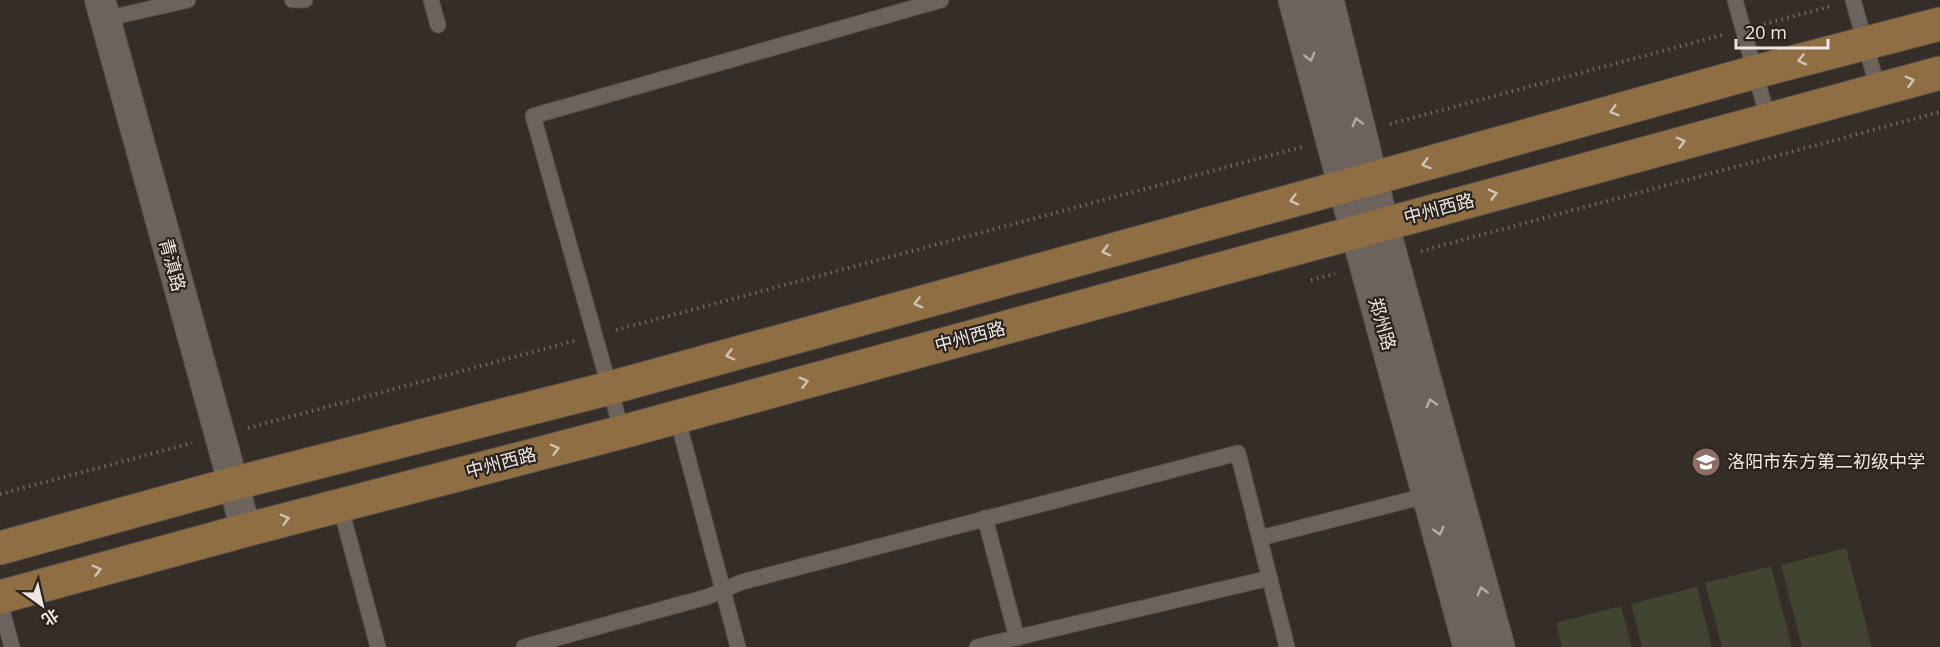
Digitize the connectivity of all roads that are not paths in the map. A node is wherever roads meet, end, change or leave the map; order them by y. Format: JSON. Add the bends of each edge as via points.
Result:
{"nodes":[{"id":1,"x":188,"y":0,"type":"edge"},
{"id":2,"x":292,"y":0,"type":"edge"},
{"id":3,"x":305,"y":0,"type":"edge"},
{"id":4,"x":431,"y":0,"type":"edge"},
{"id":5,"x":941,"y":0,"type":"edge"},
{"id":6,"x":1295,"y":0,"type":"edge"},
{"id":7,"x":1327,"y":0,"type":"edge"},
{"id":8,"x":1735,"y":0,"type":"edge"},
{"id":9,"x":1853,"y":0,"type":"edge"},
{"id":10,"x":103,"y":10,"type":"edge"},
{"id":11,"x":1940,"y":24,"type":"edge"},
{"id":12,"x":438,"y":26,"type":"dead end"},
{"id":13,"x":1865,"y":44,"type":"junction"},
{"id":14,"x":1755,"y":72,"type":"junction"},
{"id":15,"x":1940,"y":73,"type":"edge"},
{"id":16,"x":1878,"y":89,"type":"junction"},
{"id":17,"x":1768,"y":119,"type":"junction"},
{"id":18,"x":1345,"y":135,"type":"junction"},
{"id":19,"x":1357,"y":183,"type":"junction"},
{"id":20,"x":1369,"y":228,"type":"junction"},
{"id":21,"x":610,"y":388,"type":"junction"},
{"id":22,"x":677,"y":417,"type":"junction"},
{"id":23,"x":622,"y":432,"type":"junction"},
{"id":24,"x":232,"y":484,"type":"junction"},
{"id":25,"x":1429,"y":495,"type":"junction"},
{"id":26,"x":340,"y":505,"type":"junction"},
{"id":27,"x":986,"y":518,"type":"junction"},
{"id":28,"x":246,"y":530,"type":"junction"},
{"id":29,"x":1260,"y":538,"type":"junction"},
{"id":30,"x":0,"y":548,"type":"edge"},
{"id":31,"x":1270,"y":578,"type":"junction"},
{"id":32,"x":723,"y":590,"type":"junction"},
{"id":33,"x":0,"y":597,"type":"edge"},
{"id":34,"x":0,"y":603,"type":"edge"},
{"id":35,"x":1017,"y":638,"type":"junction"},
{"id":36,"x":12,"y":647,"type":"edge"},
{"id":37,"x":378,"y":647,"type":"edge"},
{"id":38,"x":524,"y":647,"type":"edge"},
{"id":39,"x":738,"y":647,"type":"edge"},
{"id":40,"x":977,"y":647,"type":"edge"},
{"id":41,"x":1287,"y":647,"type":"edge"},
{"id":42,"x":1470,"y":647,"type":"edge"},
{"id":43,"x":1498,"y":647,"type":"edge"}],
"edges":[{"from":1,"to":10,"type":"lane"},
{"from":2,"to":3,"type":"lane"},
{"from":4,"to":12,"type":"lane"},
{"from":5,"to":21,"type":"lane","via":[[533,116]]},
{"from":6,"to":18,"type":"street","name":"郑州路","one_way":true},
{"from":18,"to":7,"type":"street","name":"郑州路","one_way":true},
{"from":8,"to":14,"type":"lane"},
{"from":9,"to":13,"type":"lane"},
{"from":10,"to":24,"type":"street","name":"青滇路"},
{"from":11,"to":13,"type":"main road"},
{"from":13,"to":14,"type":"main road","one_way":true},
{"from":13,"to":16,"type":"lane"},
{"from":14,"to":17,"type":"lane"},
{"from":14,"to":19,"type":"main road","one_way":true},
{"from":16,"to":15,"type":"main road","name":"中州西路","one_way":true},
{"from":16,"to":17,"type":"main road","name":"中州西路"},
{"from":20,"to":17,"type":"main road","name":"中州西路","one_way":true},
{"from":18,"to":19,"type":"street","name":"郑州路"},
{"from":19,"to":20,"type":"street","name":"郑州路"},
{"from":19,"to":21,"type":"main road","one_way":true},
{"from":22,"to":20,"type":"main road","name":"中州西路","one_way":true},
{"from":20,"to":25,"type":"street","name":"郑州路"},
{"from":43,"to":20,"type":"street","name":"郑州路","one_way":true},
{"from":21,"to":23,"type":"lane"},
{"from":21,"to":24,"type":"main road"},
{"from":22,"to":23,"type":"main road","name":"中州西路"},
{"from":22,"to":32,"type":"lane"},
{"from":26,"to":23,"type":"main road","name":"中州西路","one_way":true},
{"from":24,"to":28,"type":"street","name":"青滇路"},
{"from":24,"to":30,"type":"main road"},
{"from":25,"to":29,"type":"lane"},
{"from":25,"to":42,"type":"street","name":"郑州路","one_way":true},
{"from":28,"to":26,"type":"main road","name":"中州西路","one_way":true},
{"from":26,"to":37,"type":"lane"},
{"from":27,"to":29,"type":"lane","via":[[1238,453]]},
{"from":27,"to":32,"type":"lane"},
{"from":27,"to":35,"type":"lane"},
{"from":33,"to":28,"type":"main road","name":"中州西路","one_way":true},
{"from":29,"to":31,"type":"lane"},
{"from":31,"to":35,"type":"lane"},
{"from":31,"to":41,"type":"lane"},
{"from":32,"to":38,"type":"lane"},
{"from":32,"to":39,"type":"lane"},
{"from":34,"to":36,"type":"lane"},
{"from":35,"to":40,"type":"lane"}]}
